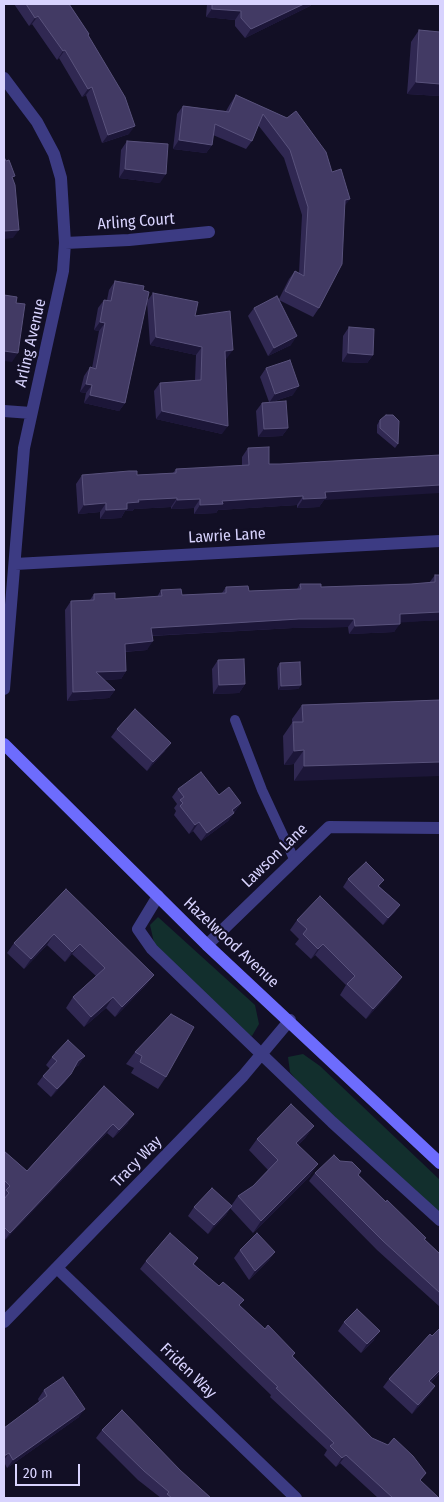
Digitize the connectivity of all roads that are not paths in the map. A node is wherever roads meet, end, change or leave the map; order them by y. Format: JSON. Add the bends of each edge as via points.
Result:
{"nodes":[{"id":1,"x":4,"y":78,"type":"edge"},
{"id":2,"x":209,"y":232,"type":"dead end"},
{"id":3,"x":65,"y":243,"type":"junction"},
{"id":4,"x":4,"y":411,"type":"edge"},
{"id":5,"x":31,"y":413,"type":"junction"},
{"id":6,"x":440,"y":541,"type":"edge"},
{"id":7,"x":15,"y":564,"type":"junction"},
{"id":8,"x":4,"y":689,"type":"edge"},
{"id":9,"x":235,"y":720,"type":"dead end"},
{"id":10,"x":4,"y":744,"type":"edge"},
{"id":11,"x":440,"y":828,"type":"edge"},
{"id":12,"x":294,"y":859,"type":"junction"},
{"id":13,"x":158,"y":896,"type":"junction"},
{"id":14,"x":207,"y":944,"type":"junction"},
{"id":15,"x":290,"y":1020,"type":"junction"},
{"id":16,"x":262,"y":1053,"type":"junction"},
{"id":17,"x":440,"y":1162,"type":"edge"},
{"id":18,"x":440,"y":1220,"type":"edge"},
{"id":19,"x":57,"y":1268,"type":"junction"},
{"id":20,"x":4,"y":1322,"type":"edge"},
{"id":21,"x":296,"y":1498,"type":"edge"}],
"edges":[{"from":1,"to":3,"type":"street","name":"Arling Avenue","via":[[38,122],[54,154],[61,178]]},
{"from":2,"to":3,"type":"street","name":"Arling Court"},
{"from":3,"to":5,"type":"street","name":"Arling Avenue","via":[[64,271]]},
{"from":4,"to":5,"type":"street"},
{"from":5,"to":7,"type":"street","name":"Arling Avenue","via":[[24,448]]},
{"from":6,"to":7,"type":"street","name":"Lawrie Lane"},
{"from":7,"to":8,"type":"street","name":"Arling Avenue"},
{"from":9,"to":12,"type":"lane"},
{"from":10,"to":13,"type":"street","name":"Hazelwood Avenue"},
{"from":11,"to":12,"type":"street","name":"Lawson Lane","via":[[329,827]]},
{"from":12,"to":14,"type":"street","name":"Lawson Lane"},
{"from":13,"to":14,"type":"street","name":"Hazelwood Avenue"},
{"from":13,"to":16,"type":"street","via":[[138,929],[146,943]]},
{"from":14,"to":15,"type":"street","name":"Hazelwood Avenue"},
{"from":15,"to":16,"type":"street","name":"Tracy Way"},
{"from":15,"to":17,"type":"street","name":"Hazelwood Avenue"},
{"from":16,"to":18,"type":"street"},
{"from":16,"to":19,"type":"street","name":"Tracy Way"},
{"from":19,"to":20,"type":"street","name":"Tracy Way"},
{"from":19,"to":21,"type":"street","name":"Friden Way"}]}
